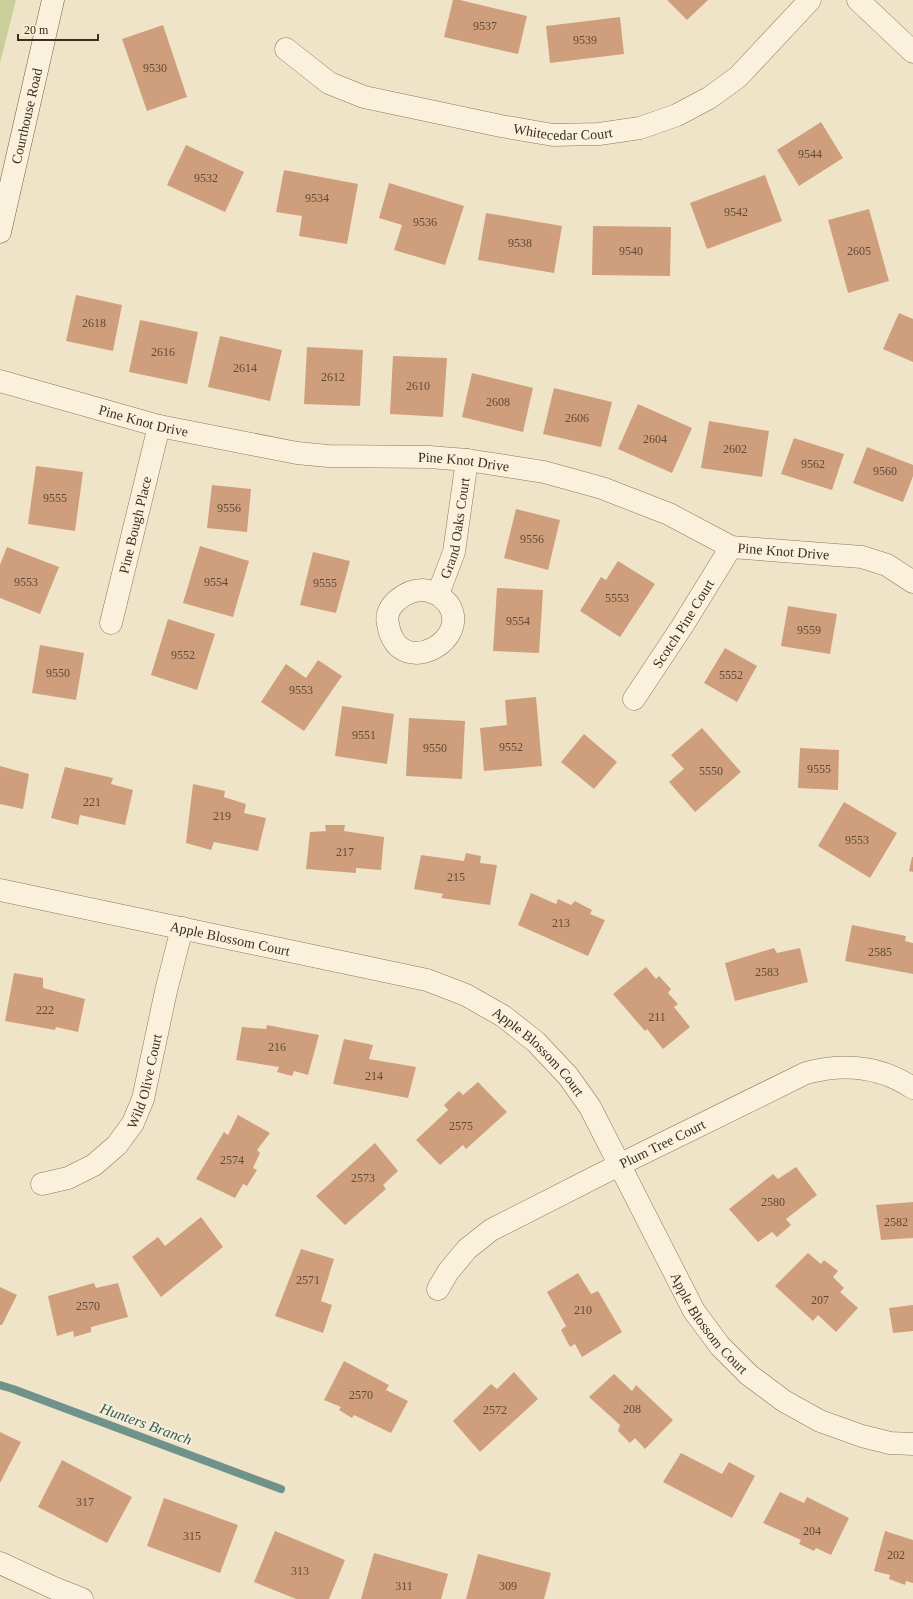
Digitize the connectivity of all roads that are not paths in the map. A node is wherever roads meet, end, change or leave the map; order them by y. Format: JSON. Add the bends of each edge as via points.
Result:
{"nodes":[{"id":1,"x":53,"y":0,"type":"edge"},
{"id":2,"x":810,"y":0,"type":"edge"},
{"id":3,"x":858,"y":0,"type":"edge"},
{"id":4,"x":286,"y":49,"type":"dead end"},
{"id":5,"x":913,"y":52,"type":"edge"},
{"id":6,"x":0,"y":232,"type":"edge"},
{"id":7,"x":0,"y":381,"type":"edge"},
{"id":8,"x":159,"y":426,"type":"junction"},
{"id":9,"x":467,"y":460,"type":"junction"},
{"id":10,"x":731,"y":547,"type":"junction"},
{"id":11,"x":913,"y":582,"type":"edge"},
{"id":12,"x":438,"y":594,"type":"dead end"},
{"id":13,"x":111,"y":623,"type":"dead end"},
{"id":14,"x":634,"y":699,"type":"dead end"},
{"id":15,"x":0,"y":890,"type":"edge"},
{"id":16,"x":182,"y":928,"type":"junction"},
{"id":17,"x":913,"y":1088,"type":"edge"},
{"id":18,"x":619,"y":1165,"type":"junction"},
{"id":19,"x":42,"y":1184,"type":"dead end"},
{"id":20,"x":438,"y":1289,"type":"dead end"},
{"id":21,"x":913,"y":1444,"type":"edge"},
{"id":22,"x":0,"y":1563,"type":"edge"},
{"id":23,"x":82,"y":1599,"type":"edge"}],
"edges":[{"from":1,"to":6,"type":"street","name":"Courthouse Road"},
{"from":2,"to":4,"type":"street","name":"Whitecedar Court","via":[[738,76],[709,98],[677,115],[640,128],[599,134],[553,135],[364,97],[329,83]]},
{"from":3,"to":5,"type":"street"},
{"from":7,"to":8,"type":"street","name":"Pine Knot Drive"},
{"from":8,"to":9,"type":"street","name":"Pine Knot Drive","via":[[305,454]]},
{"from":8,"to":13,"type":"street","name":"Pine Bough Place"},
{"from":9,"to":10,"type":"street","name":"Pine Knot Drive","via":[[544,472],[602,488],[669,514]]},
{"from":9,"to":12,"type":"street","name":"Grand Oaks Court","via":[[454,552]]},
{"from":10,"to":11,"type":"street","name":"Pine Knot Drive","via":[[862,557],[887,565]]},
{"from":10,"to":14,"type":"street","name":"Scotch Pine Court"},
{"from":15,"to":16,"type":"street","name":"Apple Blossom Court"},
{"from":16,"to":18,"type":"street","name":"Apple Blossom Court","via":[[427,980],[466,995],[504,1016],[536,1042],[568,1076],[590,1107]]},
{"from":16,"to":19,"type":"street","name":"Wild Olive Court","via":[[144,1099],[133,1123],[117,1145],[94,1165],[68,1178]]},
{"from":17,"to":18,"type":"street","name":"Plum Tree Court","via":[[878,1071],[851,1067],[824,1068],[806,1073]]},
{"from":18,"to":20,"type":"street","name":"Plum Tree Court","via":[[491,1230],[467,1249]]},
{"from":18,"to":21,"type":"street","name":"Apple Blossom Court","via":[[694,1312],[720,1346],[749,1376],[784,1401],[820,1421],[890,1443]]},
{"from":22,"to":23,"type":"street"}]}
